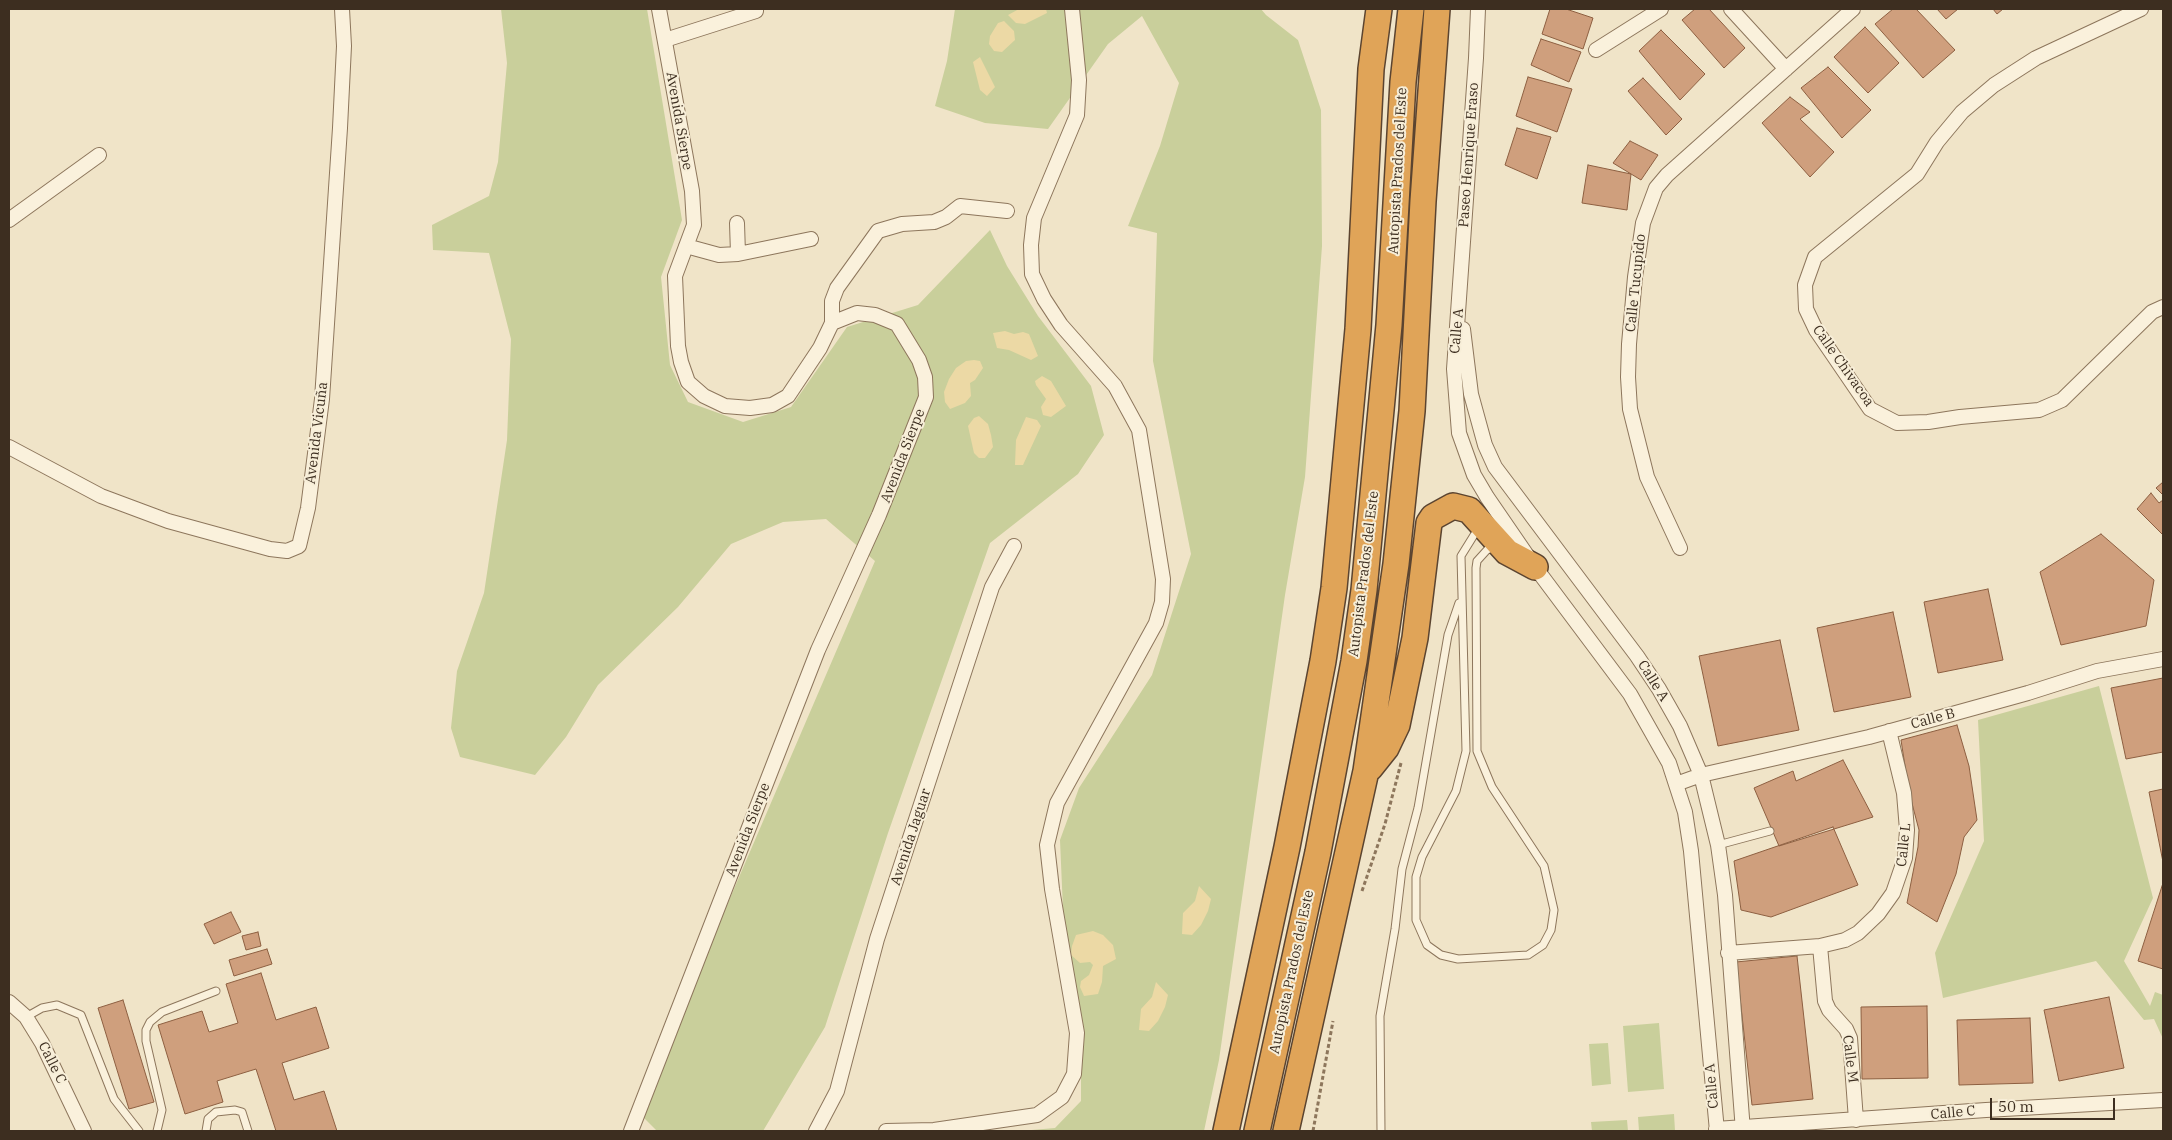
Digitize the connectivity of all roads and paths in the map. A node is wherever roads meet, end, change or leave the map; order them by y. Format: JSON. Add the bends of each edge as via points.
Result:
{"nodes":[{"id":1,"x":342,"y":9,"type":"edge"},
{"id":2,"x":659,"y":9,"type":"edge"},
{"id":3,"x":1072,"y":9,"type":"edge"},
{"id":4,"x":1379,"y":9,"type":"edge"},
{"id":5,"x":1412,"y":9,"type":"edge"},
{"id":6,"x":1437,"y":9,"type":"edge"},
{"id":7,"x":1478,"y":9,"type":"edge"},
{"id":8,"x":1661,"y":9,"type":"edge"},
{"id":9,"x":1731,"y":9,"type":"edge"},
{"id":10,"x":1853,"y":9,"type":"edge"},
{"id":11,"x":2141,"y":9,"type":"edge"},
{"id":12,"x":756,"y":11,"type":"dead end"},
{"id":13,"x":665,"y":40,"type":"junction"},
{"id":14,"x":1596,"y":50,"type":"dead end"},
{"id":15,"x":1786,"y":69,"type":"junction"},
{"id":16,"x":99,"y":155,"type":"dead end"},
{"id":17,"x":1007,"y":211,"type":"dead end"},
{"id":18,"x":9,"y":220,"type":"edge"},
{"id":19,"x":737,"y":223,"type":"dead end"},
{"id":20,"x":811,"y":239,"type":"dead end"},
{"id":21,"x":686,"y":246,"type":"junction"},
{"id":22,"x":738,"y":254,"type":"junction"},
{"id":23,"x":1459,"y":301,"type":"junction"},
{"id":24,"x":2163,"y":307,"type":"edge"},
{"id":25,"x":832,"y":324,"type":"junction"},
{"id":26,"x":9,"y":448,"type":"edge"},
{"id":27,"x":1481,"y":521,"type":"junction"},
{"id":28,"x":1501,"y":545,"type":"junction"},
{"id":29,"x":1014,"y":546,"type":"dead end"},
{"id":30,"x":1680,"y":548,"type":"dead end"},
{"id":31,"x":1536,"y":567,"type":"junction"},
{"id":32,"x":1461,"y":598,"type":"junction"},
{"id":33,"x":2163,"y":659,"type":"edge"},
{"id":34,"x":1889,"y":731,"type":"junction"},
{"id":35,"x":1402,"y":757,"type":"dead end"},
{"id":36,"x":1366,"y":772,"type":"junction"},
{"id":37,"x":1701,"y":775,"type":"junction"},
{"id":38,"x":1676,"y":784,"type":"junction"},
{"id":39,"x":1770,"y":831,"type":"dead end"},
{"id":40,"x":1718,"y":845,"type":"junction"},
{"id":41,"x":1402,"y":869,"type":"junction"},
{"id":42,"x":1416,"y":877,"type":"junction"},
{"id":43,"x":1360,"y":897,"type":"dead end"},
{"id":44,"x":1820,"y":946,"type":"junction"},
{"id":45,"x":1728,"y":953,"type":"junction"},
{"id":46,"x":216,"y":991,"type":"dead end"},
{"id":47,"x":9,"y":1002,"type":"edge"},
{"id":48,"x":1335,"y":1012,"type":"dead end"},
{"id":49,"x":26,"y":1017,"type":"junction"},
{"id":50,"x":2163,"y":1100,"type":"edge"},
{"id":51,"x":1856,"y":1120,"type":"junction"},
{"id":52,"x":1716,"y":1130,"type":"edge"},
{"id":53,"x":1743,"y":1130,"type":"edge"},
{"id":54,"x":84,"y":1131,"type":"edge"},
{"id":55,"x":139,"y":1131,"type":"edge"},
{"id":56,"x":157,"y":1131,"type":"edge"},
{"id":57,"x":206,"y":1131,"type":"edge"},
{"id":58,"x":248,"y":1131,"type":"edge"},
{"id":59,"x":631,"y":1131,"type":"edge"},
{"id":60,"x":816,"y":1131,"type":"edge"},
{"id":61,"x":886,"y":1131,"type":"edge"},
{"id":62,"x":1226,"y":1131,"type":"edge"},
{"id":63,"x":1257,"y":1131,"type":"edge"},
{"id":64,"x":1286,"y":1131,"type":"edge"},
{"id":65,"x":1313,"y":1131,"type":"edge"},
{"id":66,"x":1381,"y":1131,"type":"edge"}],
"edges":[{"from":1,"to":26,"type":"street","name":"Avenida Vicuña","via":[[344,46],[340,128],[322,399],[308,508],[299,546],[287,551],[270,549],[168,521],[101,496]]},
{"from":2,"to":13,"type":"street","name":"Avenida Sierpe"},
{"from":3,"to":61,"type":"street","via":[[1079,80],[1077,115],[1034,218],[1032,274],[1061,325],[1115,386],[1139,430],[1163,579],[1162,602],[1156,623],[1057,803],[1047,845],[1077,1033],[1074,1074],[1062,1097],[1037,1115],[934,1130]]},
{"from":4,"to":62,"type":"highway","name":"Autopista Prados del Este","via":[[1370,78],[1358,329],[1334,588],[1287,847]]},
{"from":5,"to":63,"type":"highway","name":"Autopista Prados del Este","via":[[1403,82],[1389,325],[1364,590],[1318,852]]},
{"from":6,"to":36,"type":"highway","via":[[1412,411],[1396,564]]},
{"from":7,"to":23,"type":"street","name":"Paseo Henrique Eraso"},
{"from":8,"to":14,"type":"street"},
{"from":9,"to":15,"type":"street"},
{"from":10,"to":15,"type":"street","name":"Calle Tucupido"},
{"from":11,"to":24,"type":"street","name":"Calle Chivacoa","via":[[2036,58],[1994,85],[1962,112],[1937,142],[1917,174],[1815,257],[1805,285],[1806,308],[1816,330],[1870,409],[1897,423],[2039,410],[2062,400],[2152,312]]},
{"from":12,"to":13,"type":"street"},
{"from":13,"to":21,"type":"street","name":"Avenida Sierpe","via":[[692,191],[694,224]]},
{"from":15,"to":30,"type":"street","name":"Calle Tucupido","via":[[1667,175],[1656,188],[1643,223],[1629,344],[1630,409],[1647,477]]},
{"from":16,"to":18,"type":"street"},
{"from":17,"to":25,"type":"street","via":[[960,206],[934,222],[902,224],[878,231],[837,288],[832,301]]},
{"from":19,"to":22,"type":"street"},
{"from":20,"to":22,"type":"street"},
{"from":21,"to":22,"type":"street","via":[[719,255]]},
{"from":21,"to":25,"type":"street","name":"Avenida Sierpe","via":[[675,276],[678,346],[688,382],[704,396],[725,406],[750,408],[772,405],[788,396]]},
{"from":23,"to":31,"type":"street","name":"Calle A","via":[[1454,369],[1459,433],[1474,474]]},
{"from":23,"to":37,"type":"street","name":"Calle A","via":[[1471,394],[1485,445],[1495,467],[1659,688]]},
{"from":25,"to":59,"type":"street","name":"Avenida Sierpe","via":[[858,313],[875,315],[897,324],[919,360],[925,377],[926,397],[879,515],[818,650]]},
{"from":27,"to":28,"type":"highway"},
{"from":27,"to":32,"type":"lane","via":[[1460,556]]},
{"from":27,"to":36,"type":"highway","via":[[1469,510],[1453,506],[1438,512],[1429,523],[1415,638],[1397,725],[1386,748]]},
{"from":28,"to":31,"type":"highway","via":[[1507,552]]},
{"from":28,"to":42,"type":"lane","via":[[1487,550],[1477,561],[1476,568],[1477,751],[1492,787],[1544,866],[1554,910],[1551,930],[1543,945],[1528,955],[1458,959],[1440,955],[1427,945],[1416,920]]},
{"from":29,"to":60,"type":"street","name":"Avenida Jaguar","via":[[992,587],[877,939],[837,1091]]},
{"from":31,"to":38,"type":"street","name":"Calle A","via":[[1630,694],[1669,763]]},
{"from":32,"to":41,"type":"lane","via":[[1448,635],[1418,808]]},
{"from":32,"to":42,"type":"lane","via":[[1466,751],[1456,791],[1422,856]]},
{"from":33,"to":34,"type":"street","name":"Calle B","via":[[2096,671]]},
{"from":34,"to":37,"type":"street","name":"Calle B"},
{"from":34,"to":44,"type":"street","name":"Calle L","via":[[1906,810],[1907,843],[1902,871],[1893,893],[1862,929],[1846,940]]},
{"from":35,"to":43,"type":"path","via":[[1387,816]]},
{"from":36,"to":64,"type":"highway"},
{"from":37,"to":38,"type":"street","name":"Calle B"},
{"from":37,"to":40,"type":"street","name":"Calle A"},
{"from":38,"to":52,"type":"street","name":"Calle A","via":[[1685,812],[1691,851]]},
{"from":39,"to":40,"type":"lane"},
{"from":40,"to":45,"type":"street","name":"Calle A"},
{"from":41,"to":42,"type":"lane"},
{"from":41,"to":66,"type":"lane","via":[[1380,1016]]},
{"from":44,"to":45,"type":"street","name":"Calle L"},
{"from":44,"to":51,"type":"street","name":"Calle M","via":[[1825,1001],[1850,1038]]},
{"from":45,"to":53,"type":"street","name":"Calle A"},
{"from":46,"to":56,"type":"lane","via":[[162,1012],[146,1030],[162,1110]]},
{"from":47,"to":49,"type":"street","name":"Calle C"},
{"from":48,"to":65,"type":"path"},
{"from":49,"to":54,"type":"street","name":"Calle C"},
{"from":49,"to":55,"type":"lane","via":[[42,1008],[57,1005],[80,1015],[114,1099]]},
{"from":50,"to":51,"type":"street","name":"Calle C"},
{"from":51,"to":53,"type":"street","name":"Calle C"},
{"from":52,"to":53,"type":"street","name":"Calle C"},
{"from":57,"to":58,"type":"lane","via":[[208,1119],[216,1112],[235,1110],[242,1112]]}]}
